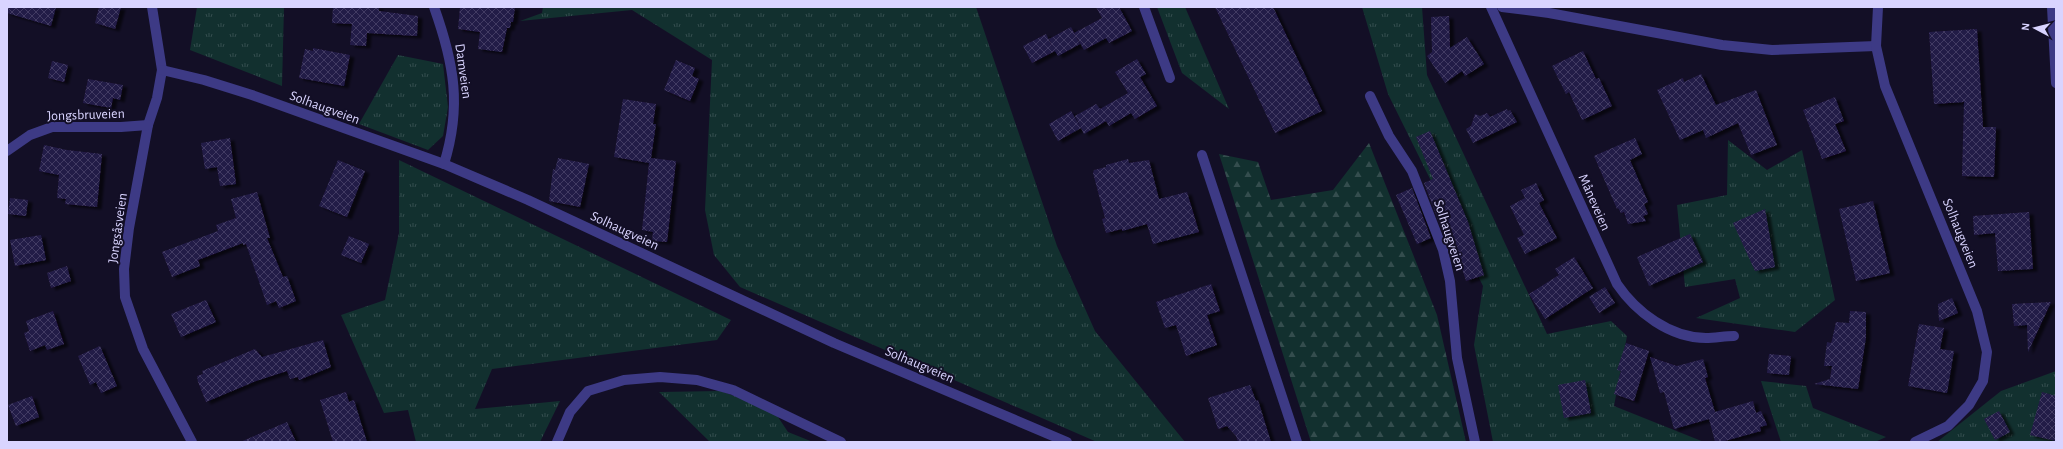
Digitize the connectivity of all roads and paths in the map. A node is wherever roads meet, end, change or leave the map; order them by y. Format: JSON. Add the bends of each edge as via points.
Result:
{"nodes":[{"id":1,"x":152,"y":7,"type":"edge"},
{"id":2,"x":434,"y":7,"type":"edge"},
{"id":3,"x":1144,"y":7,"type":"edge"},
{"id":4,"x":1491,"y":7,"type":"edge"},
{"id":5,"x":1502,"y":7,"type":"edge"},
{"id":6,"x":1878,"y":7,"type":"edge"},
{"id":7,"x":2052,"y":7,"type":"edge"},
{"id":8,"x":1876,"y":46,"type":"junction"},
{"id":9,"x":162,"y":70,"type":"junction"},
{"id":10,"x":1170,"y":78,"type":"dead end"},
{"id":11,"x":2056,"y":83,"type":"edge"},
{"id":12,"x":1370,"y":96,"type":"dead end"},
{"id":13,"x":148,"y":125,"type":"junction"},
{"id":14,"x":7,"y":151,"type":"edge"},
{"id":15,"x":1202,"y":156,"type":"dead end"},
{"id":16,"x":444,"y":164,"type":"junction"},
{"id":17,"x":1734,"y":336,"type":"dead end"},
{"id":18,"x":192,"y":442,"type":"edge"},
{"id":19,"x":557,"y":442,"type":"edge"},
{"id":20,"x":841,"y":442,"type":"edge"},
{"id":21,"x":1067,"y":442,"type":"edge"},
{"id":22,"x":1297,"y":442,"type":"edge"},
{"id":23,"x":1475,"y":442,"type":"edge"},
{"id":24,"x":1915,"y":442,"type":"edge"}],
"edges":[{"from":1,"to":9,"type":"street","name":"Jongsåsveien"},
{"from":2,"to":16,"type":"street","name":"Damveien","via":[[446,42],[455,98],[452,138]]},
{"from":3,"to":10,"type":"street"},
{"from":4,"to":17,"type":"street","name":"Måneveien","via":[[1617,284],[1627,298],[1642,313],[1680,333],[1705,338]]},
{"from":5,"to":8,"type":"street","via":[[1549,13],[1722,45],[1772,50]]},
{"from":6,"to":8,"type":"street","name":"Solhaugveien"},
{"from":7,"to":11,"type":"street"},
{"from":8,"to":24,"type":"street","name":"Solhaugveien","via":[[1885,86],[1977,311],[1987,352],[1983,381],[1969,405],[1948,426]]},
{"from":9,"to":13,"type":"street","name":"Jongsåsveien","via":[[157,98]]},
{"from":9,"to":16,"type":"street","name":"Solhaugveien","via":[[252,95]]},
{"from":12,"to":23,"type":"street","name":"Solhaugveien","via":[[1389,136],[1412,171],[1443,250],[1450,282],[1457,358]]},
{"from":13,"to":14,"type":"street","name":"Jongsbruveien","via":[[52,127],[30,135]]},
{"from":13,"to":18,"type":"street","name":"Jongsåsveien","via":[[124,269],[125,297],[144,349]]},
{"from":15,"to":22,"type":"street"},
{"from":16,"to":21,"type":"street","name":"Solhaugveien","via":[[834,344]]},
{"from":19,"to":20,"type":"street","via":[[570,412],[588,391],[624,380],[660,377],[697,380],[732,390]]}]}
